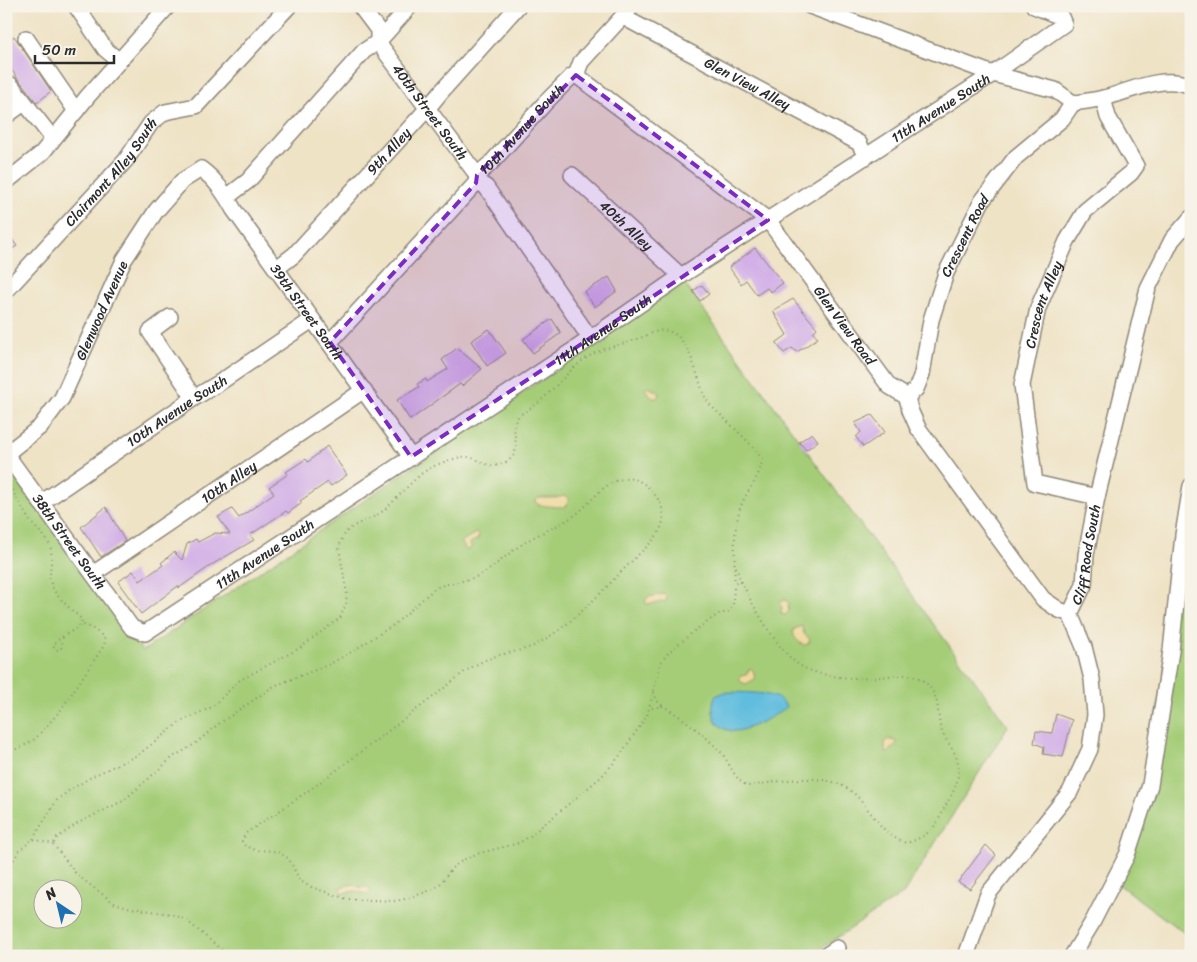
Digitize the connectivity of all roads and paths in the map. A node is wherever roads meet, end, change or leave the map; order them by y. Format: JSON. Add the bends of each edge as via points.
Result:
{"nodes":[{"id":1,"x":76,"y":6,"type":"edge"},
{"id":2,"x":168,"y":6,"type":"edge"},
{"id":3,"x":289,"y":6,"type":"edge"},
{"id":4,"x":360,"y":6,"type":"edge"},
{"id":5,"x":410,"y":6,"type":"edge"},
{"id":6,"x":518,"y":6,"type":"edge"},
{"id":7,"x":810,"y":6,"type":"edge"},
{"id":8,"x":1034,"y":6,"type":"edge"},
{"id":9,"x":628,"y":11,"type":"edge"},
{"id":10,"x":26,"y":38,"type":"dead end"},
{"id":11,"x":378,"y":42,"type":"junction"},
{"id":12,"x":119,"y":60,"type":"junction"},
{"id":13,"x":993,"y":74,"type":"junction"},
{"id":14,"x":576,"y":75,"type":"junction"},
{"id":15,"x":6,"y":85,"type":"edge"},
{"id":16,"x":1191,"y":86,"type":"edge"},
{"id":17,"x":1103,"y":98,"type":"junction"},
{"id":18,"x":24,"y":103,"type":"junction"},
{"id":19,"x":1073,"y":103,"type":"junction"},
{"id":20,"x":427,"y":109,"type":"junction"},
{"id":21,"x":76,"y":111,"type":"junction"},
{"id":22,"x":6,"y":116,"type":"edge"},
{"id":23,"x":52,"y":139,"type":"junction"},
{"id":24,"x":866,"y":157,"type":"junction"},
{"id":25,"x":201,"y":169,"type":"joint"},
{"id":26,"x":477,"y":175,"type":"junction"},
{"id":27,"x":572,"y":175,"type":"dead end"},
{"id":28,"x":6,"y":181,"type":"edge"},
{"id":29,"x":226,"y":197,"type":"junction"},
{"id":30,"x":1191,"y":218,"type":"edge"},
{"id":31,"x":768,"y":220,"type":"junction"},
{"id":32,"x":277,"y":268,"type":"junction"},
{"id":33,"x":681,"y":276,"type":"junction"},
{"id":34,"x":6,"y":291,"type":"edge"},
{"id":35,"x":170,"y":317,"type":"dead end"},
{"id":36,"x":312,"y":320,"type":"junction"},
{"id":37,"x":590,"y":338,"type":"junction"},
{"id":38,"x":330,"y":342,"type":"junction"},
{"id":39,"x":364,"y":390,"type":"junction"},
{"id":40,"x":907,"y":397,"type":"junction"},
{"id":41,"x":194,"y":398,"type":"junction"},
{"id":42,"x":6,"y":454,"type":"edge"},
{"id":43,"x":411,"y":457,"type":"junction"},
{"id":44,"x":7,"y":484,"type":"edge"},
{"id":45,"x":1191,"y":486,"type":"edge"},
{"id":46,"x":1098,"y":496,"type":"junction"},
{"id":47,"x":41,"y":503,"type":"junction"},
{"id":48,"x":736,"y":565,"type":"junction"},
{"id":49,"x":93,"y":574,"type":"junction"},
{"id":50,"x":741,"y":583,"type":"junction"},
{"id":51,"x":734,"y":584,"type":"junction"},
{"id":52,"x":1070,"y":614,"type":"junction"},
{"id":53,"x":81,"y":624,"type":"junction"},
{"id":54,"x":132,"y":628,"type":"joint"},
{"id":55,"x":63,"y":637,"type":"junction"},
{"id":56,"x":654,"y":691,"type":"junction"},
{"id":57,"x":663,"y":706,"type":"junction"},
{"id":58,"x":651,"y":709,"type":"junction"},
{"id":59,"x":6,"y":750,"type":"edge"},
{"id":60,"x":33,"y":839,"type":"junction"},
{"id":61,"x":53,"y":844,"type":"junction"},
{"id":62,"x":6,"y":873,"type":"edge"},
{"id":63,"x":229,"y":956,"type":"edge"},
{"id":64,"x":966,"y":956,"type":"edge"},
{"id":65,"x":1072,"y":956,"type":"edge"}],
"edges":[{"from":1,"to":12,"type":"street","via":[[106,49]]},
{"from":2,"to":12,"type":"street"},
{"from":3,"to":34,"type":"street","name":"Clairmont Alley South","via":[[196,106],[165,112],[151,123],[126,160]]},
{"from":4,"to":11,"type":"street","name":"40th Street South","via":[[378,30]]},
{"from":5,"to":11,"type":"street"},
{"from":6,"to":20,"type":"street","name":"9th Alley"},
{"from":7,"to":13,"type":"street"},
{"from":8,"to":13,"type":"street","name":"11th Avenue South","via":[[1061,17],[1064,24]]},
{"from":9,"to":14,"type":"street","name":"10th Avenue South","via":[[581,62]]},
{"from":9,"to":24,"type":"street","name":"Glen View Alley","via":[[859,143]]},
{"from":10,"to":21,"type":"street"},
{"from":11,"to":20,"type":"street","name":"40th Street South"},
{"from":11,"to":29,"type":"street","via":[[364,51],[248,181]]},
{"from":12,"to":21,"type":"street"},
{"from":13,"to":19,"type":"street","via":[[1054,90]]},
{"from":13,"to":24,"type":"street","name":"11th Avenue South"},
{"from":14,"to":26,"type":"street","name":"10th Avenue South"},
{"from":14,"to":31,"type":"street","name":"Glen View Road"},
{"from":15,"to":18,"type":"street","via":[[11,86]]},
{"from":16,"to":17,"type":"street","via":[[1154,83]]},
{"from":17,"to":19,"type":"street"},
{"from":17,"to":46,"type":"street","name":"Crescent Alley","via":[[1108,117],[1136,166],[1085,211],[1067,242],[1038,308],[1022,385],[1036,483]]},
{"from":18,"to":22,"type":"street"},
{"from":18,"to":23,"type":"street"},
{"from":19,"to":40,"type":"street","name":"Crescent Road","via":[[1062,119],[1016,156],[982,202],[946,273],[931,320],[922,374],[916,389]]},
{"from":20,"to":26,"type":"street","name":"40th Street South"},
{"from":20,"to":32,"type":"street","name":"9th Alley","via":[[294,255]]},
{"from":21,"to":23,"type":"street"},
{"from":23,"to":28,"type":"street","via":[[42,152]]},
{"from":24,"to":31,"type":"street","name":"11th Avenue South"},
{"from":25,"to":29,"type":"street","name":"39th Street South","via":[[211,176]]},
{"from":25,"to":42,"type":"street","name":"Glenwood Avenue","via":[[182,181],[156,211],[124,260],[62,398],[40,427]]},
{"from":26,"to":37,"type":"street","name":"40th Street South","via":[[478,182],[486,187]]},
{"from":26,"to":38,"type":"street","name":"10th Avenue South","via":[[476,183]]},
{"from":27,"to":33,"type":"street","name":"40th Alley"},
{"from":29,"to":32,"type":"street","name":"39th Street South"},
{"from":30,"to":46,"type":"street","name":"Cliff Road South","via":[[1172,240],[1148,288]]},
{"from":31,"to":33,"type":"street","name":"11th Avenue South"},
{"from":31,"to":40,"type":"street","name":"Glen View Road","via":[[889,386]]},
{"from":32,"to":36,"type":"street","name":"39th Street South"},
{"from":33,"to":37,"type":"street","name":"11th Avenue South"},
{"from":35,"to":41,"type":"street","via":[[150,332]]},
{"from":36,"to":38,"type":"street","name":"39th Street South"},
{"from":36,"to":41,"type":"street","name":"10th Avenue South"},
{"from":37,"to":43,"type":"street","name":"11th Avenue South"},
{"from":38,"to":39,"type":"street","name":"39th Street South"},
{"from":39,"to":43,"type":"street","name":"39th Street South"},
{"from":39,"to":49,"type":"street","name":"10th Alley"},
{"from":40,"to":52,"type":"street","via":[[918,428],[1043,599]]},
{"from":41,"to":47,"type":"street","name":"10th Avenue South"},
{"from":42,"to":47,"type":"street","name":"38th Street South"},
{"from":43,"to":54,"type":"street","name":"11th Avenue South","via":[[145,633]]},
{"from":44,"to":53,"type":"path","via":[[29,520],[50,544],[51,584],[82,620]]},
{"from":45,"to":65,"type":"street","via":[[1171,651],[1150,785],[1126,855]]},
{"from":46,"to":52,"type":"street","name":"Cliff Road South","via":[[1086,555],[1084,586]]},
{"from":47,"to":49,"type":"street","name":"38th Street South"},
{"from":48,"to":50,"type":"path"},
{"from":48,"to":51,"type":"path"},
{"from":48,"to":60,"type":"path","via":[[734,540],[737,519],[743,499],[760,472],[762,459],[759,454],[706,400],[690,354],[672,332],[658,331],[594,354],[515,421],[516,451],[507,461],[493,466],[462,457],[427,470],[383,511],[348,530],[339,548],[347,589],[346,604],[340,618],[300,648],[240,680],[212,707],[180,722],[138,755],[71,789],[56,801]]},
{"from":49,"to":54,"type":"street","name":"38th Street South"},
{"from":50,"to":51,"type":"path"},
{"from":50,"to":57,"type":"path","via":[[782,649],[807,670],[859,678],[905,674],[920,680],[933,693],[940,728],[957,756],[959,768],[955,788],[935,825],[928,834],[907,843],[890,837],[852,791],[832,782],[791,781],[748,786],[742,783],[721,751],[689,723]]},
{"from":51,"to":56,"type":"path","via":[[732,608],[727,613],[720,612],[668,653],[661,662]]},
{"from":52,"to":64,"type":"street","name":"Cliff Road South","via":[[1084,647],[1092,679],[1095,715],[1090,749],[1070,792],[988,894]]},
{"from":53,"to":55,"type":"path"},
{"from":53,"to":59,"type":"path","via":[[104,636],[103,647],[60,711],[35,739],[20,748]]},
{"from":55,"to":55,"type":"path","via":[[54,643],[56,650],[61,649]]},
{"from":56,"to":57,"type":"path","via":[[657,702]]},
{"from":56,"to":58,"type":"path"},
{"from":57,"to":58,"type":"path"},
{"from":58,"to":61,"type":"path","via":[[601,777],[541,828],[519,843],[463,860],[434,889],[410,898],[384,901],[347,899],[300,880],[289,859],[280,853],[254,850],[242,841],[243,836],[349,762],[475,665],[532,646],[574,618],[661,527],[664,511],[655,494],[637,480],[621,479],[600,490],[584,509],[570,519],[520,545],[482,574],[435,588],[395,624],[348,654],[274,686],[173,757],[123,801],[78,823]]},
{"from":60,"to":61,"type":"path"},
{"from":60,"to":62,"type":"path","via":[[19,851]]},
{"from":61,"to":63,"type":"path","via":[[76,875],[114,903],[179,916]]}]}
